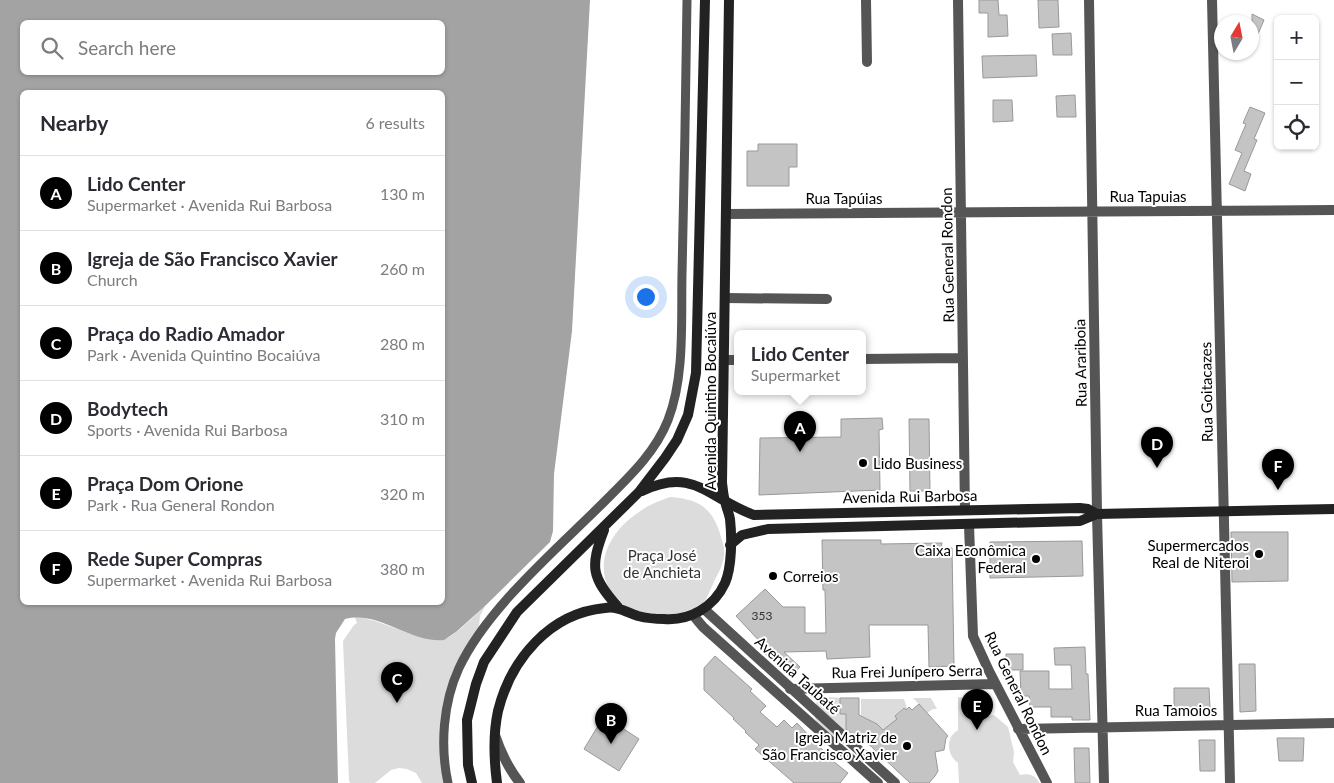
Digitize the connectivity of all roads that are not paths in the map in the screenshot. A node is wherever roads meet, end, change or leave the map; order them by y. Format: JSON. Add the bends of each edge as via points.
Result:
{"nodes":[{"id":1,"x":687,"y":0,"type":"edge"},
{"id":2,"x":705,"y":0,"type":"edge"},
{"id":3,"x":729,"y":0,"type":"edge"},
{"id":4,"x":866,"y":0,"type":"edge"},
{"id":5,"x":958,"y":0,"type":"edge"},
{"id":6,"x":1089,"y":0,"type":"edge"},
{"id":7,"x":1212,"y":0,"type":"edge"},
{"id":8,"x":867,"y":62,"type":"dead end"},
{"id":9,"x":1334,"y":210,"type":"edge"},
{"id":10,"x":1217,"y":211,"type":"junction"},
{"id":11,"x":961,"y":212,"type":"junction"},
{"id":12,"x":1093,"y":212,"type":"junction"},
{"id":13,"x":727,"y":214,"type":"junction"},
{"id":14,"x":725,"y":298,"type":"junction"},
{"id":15,"x":827,"y":299,"type":"dead end"},
{"id":16,"x":963,"y":358,"type":"junction"},
{"id":17,"x":866,"y":359,"type":"edge"},
{"id":18,"x":724,"y":360,"type":"junction"},
{"id":19,"x":734,"y":360,"type":"edge"},
{"id":20,"x":639,"y":492,"type":"junction"},
{"id":21,"x":725,"y":502,"type":"junction"},
{"id":22,"x":1334,"y":509,"type":"edge"},
{"id":23,"x":965,"y":510,"type":"junction"},
{"id":24,"x":1223,"y":511,"type":"junction"},
{"id":25,"x":1097,"y":514,"type":"junction"},
{"id":26,"x":606,"y":525,"type":"junction"},
{"id":27,"x":969,"y":525,"type":"junction"},
{"id":28,"x":730,"y":545,"type":"junction"},
{"id":29,"x":618,"y":607,"type":"junction"},
{"id":30,"x":704,"y":609,"type":"junction"},
{"id":31,"x":694,"y":615,"type":"junction"},
{"id":32,"x":995,"y":684,"type":"junction"},
{"id":33,"x":790,"y":688,"type":"junction"},
{"id":34,"x":1334,"y":723,"type":"edge"},
{"id":35,"x":1229,"y":725,"type":"junction"},
{"id":36,"x":1102,"y":726,"type":"junction"},
{"id":37,"x":1018,"y":729,"type":"junction"},
{"id":38,"x":495,"y":735,"type":"junction"},
{"id":39,"x":448,"y":783,"type":"edge"},
{"id":40,"x":472,"y":783,"type":"edge"},
{"id":41,"x":497,"y":783,"type":"edge"},
{"id":42,"x":520,"y":783,"type":"edge"},
{"id":43,"x":878,"y":783,"type":"edge"},
{"id":44,"x":895,"y":783,"type":"edge"},
{"id":45,"x":1047,"y":783,"type":"edge"},
{"id":46,"x":1104,"y":783,"type":"edge"},
{"id":47,"x":1230,"y":783,"type":"edge"}],
"edges":[{"from":1,"to":39,"type":"street","via":[[680,350],[677,391],[668,421],[657,444],[636,470],[497,611],[467,652],[450,693],[446,713],[443,736]]},
{"from":2,"to":20,"type":"main road","name":"Avenida Quintino Bocaiúva","via":[[696,373],[688,414],[677,440]]},
{"from":3,"to":13,"type":"main road","name":"Avenida Quintino Bocaiúva"},
{"from":4,"to":8,"type":"street"},
{"from":5,"to":11,"type":"street","name":"Rua General Rondon"},
{"from":6,"to":12,"type":"street","name":"Rua Arariboia"},
{"from":7,"to":10,"type":"street","name":"Rua Goitacazes"},
{"from":9,"to":10,"type":"street","name":"Rua Tapuias"},
{"from":10,"to":12,"type":"street","name":"Rua Tapuias"},
{"from":10,"to":24,"type":"street","name":"Rua Goitacazes"},
{"from":11,"to":12,"type":"street","name":"Rua Tapuias"},
{"from":11,"to":13,"type":"street","name":"Rua Tapúias"},
{"from":11,"to":16,"type":"street","name":"Rua General Rondon"},
{"from":12,"to":25,"type":"street","name":"Rua Arariboia"},
{"from":13,"to":14,"type":"main road","name":"Avenida Quintino Bocaiúva"},
{"from":14,"to":15,"type":"street"},
{"from":14,"to":18,"type":"main road","name":"Avenida Quintino Bocaiúva"},
{"from":16,"to":17,"type":"street"},
{"from":16,"to":23,"type":"street","name":"Rua General Rondon"},
{"from":18,"to":19,"type":"street"},
{"from":18,"to":21,"type":"main road","name":"Avenida Quintino Bocaiúva","via":[[722,482]]},
{"from":20,"to":21,"type":"main road","via":[[678,481],[702,487]]},
{"from":20,"to":26,"type":"main road","name":"Avenida Quintino Bocaiúva"},
{"from":21,"to":23,"type":"main road","name":"Avenida Rui Barbosa","via":[[754,515]]},
{"from":21,"to":28,"type":"main road","name":"Avenida Quintino Bocaiúva","via":[[730,520]]},
{"from":22,"to":24,"type":"main road","name":"Avenida Rui Barbosa"},
{"from":23,"to":25,"type":"main road","name":"Avenida Rui Barbosa","via":[[1080,508]]},
{"from":24,"to":25,"type":"main road","name":"Avenida Rui Barbosa"},
{"from":24,"to":35,"type":"street","name":"Rua Goitacazes"},
{"from":25,"to":27,"type":"main road","name":"Avenida Rui Barbosa","via":[[1080,521]]},
{"from":25,"to":36,"type":"street","name":"Rua Arariboia"},
{"from":26,"to":29,"type":"main road","via":[[595,562],[596,577]]},
{"from":26,"to":40,"type":"main road","name":"Avenida Quintino Bocaiúva","via":[[517,612],[484,662],[467,720],[468,765]]},
{"from":27,"to":28,"type":"main road","name":"Avenida Rui Barbosa","via":[[768,529],[742,535]]},
{"from":27,"to":32,"type":"street","name":"Rua General Rondon","via":[[973,636]]},
{"from":28,"to":30,"type":"main road","name":"Avenida Quintino Bocaiúva","via":[[726,582],[718,596]]},
{"from":29,"to":31,"type":"main road","name":"Avenida Quintino Bocaiúva","via":[[639,616],[666,620]]},
{"from":29,"to":38,"type":"main road","via":[[579,614],[550,628],[536,640],[522,658],[506,690],[498,712]]},
{"from":30,"to":31,"type":"main road","name":"Avenida Quintino Bocaiúva"},
{"from":30,"to":33,"type":"street","name":"Avenida Taubaté"},
{"from":31,"to":43,"type":"street","name":"Avenida Taubaté","via":[[703,627]]},
{"from":32,"to":33,"type":"street","name":"Rua Frei Junípero Serra"},
{"from":32,"to":37,"type":"street","name":"Rua General Rondon"},
{"from":33,"to":44,"type":"street","name":"Avenida Taubaté"},
{"from":34,"to":35,"type":"street","name":"Rua Tamoios"},
{"from":35,"to":36,"type":"street","name":"Rua Tamoios"},
{"from":35,"to":47,"type":"street","name":"Rua Goitacazes"},
{"from":36,"to":37,"type":"street","name":"Rua Tamoios"},
{"from":36,"to":46,"type":"street","name":"Rua Arariboia"},
{"from":37,"to":45,"type":"street","name":"Rua General Rondon"},
{"from":38,"to":41,"type":"main road"},
{"from":38,"to":42,"type":"street","via":[[511,772]]}]}
